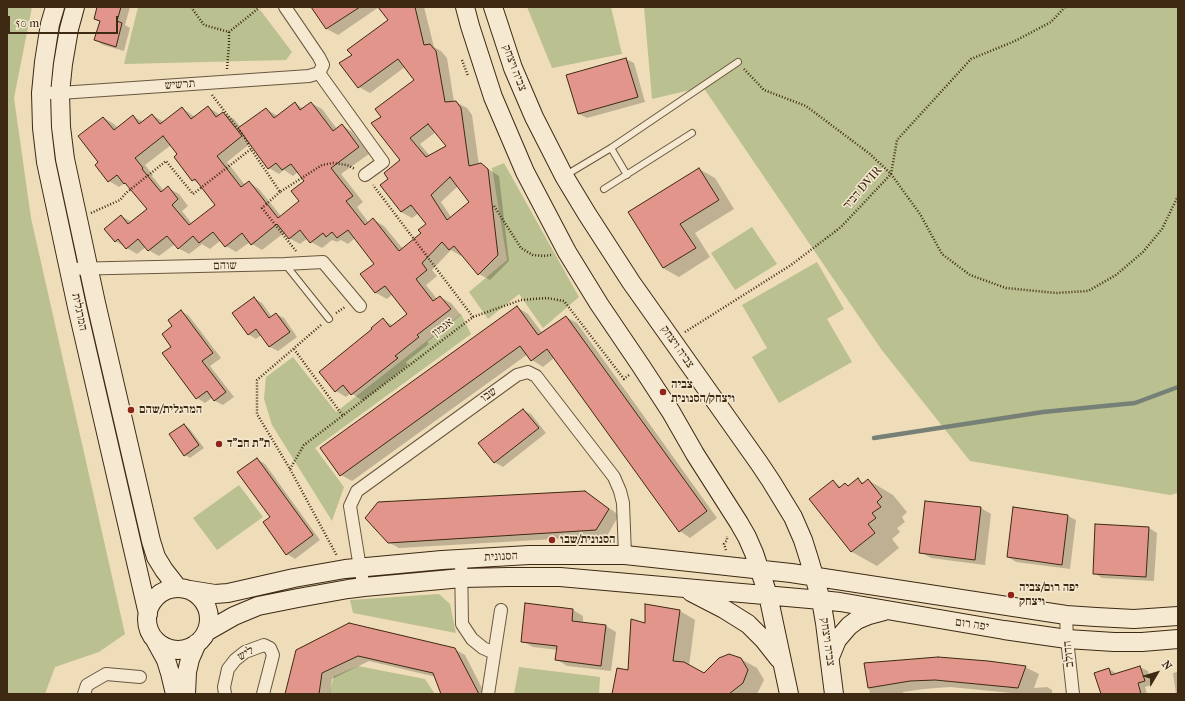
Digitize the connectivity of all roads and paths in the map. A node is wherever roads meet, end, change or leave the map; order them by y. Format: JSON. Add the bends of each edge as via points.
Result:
{"nodes":[{"id":1,"x":55,"y":7,"type":"edge"},
{"id":2,"x":75,"y":7,"type":"edge"},
{"id":3,"x":191,"y":7,"type":"edge"},
{"id":4,"x":260,"y":7,"type":"edge"},
{"id":5,"x":285,"y":7,"type":"edge"},
{"id":6,"x":465,"y":7,"type":"edge"},
{"id":7,"x":493,"y":7,"type":"edge"},
{"id":8,"x":1065,"y":7,"type":"edge"},
{"id":9,"x":229,"y":32,"type":"junction"},
{"id":10,"x":738,"y":62,"type":"joint"},
{"id":11,"x":319,"y":73,"type":"junction"},
{"id":12,"x":226,"y":82,"type":"junction"},
{"id":13,"x":204,"y":83,"type":"junction"},
{"id":14,"x":41,"y":93,"type":"junction"},
{"id":15,"x":60,"y":93,"type":"junction"},
{"id":16,"x":692,"y":133,"type":"dead end"},
{"id":17,"x":611,"y":148,"type":"junction"},
{"id":18,"x":251,"y":149,"type":"junction"},
{"id":19,"x":890,"y":174,"type":"junction"},
{"id":20,"x":365,"y":175,"type":"junction"},
{"id":21,"x":627,"y":175,"type":"junction"},
{"id":22,"x":564,"y":176,"type":"junction"},
{"id":23,"x":604,"y":189,"type":"dead end"},
{"id":24,"x":280,"y":192,"type":"junction"},
{"id":25,"x":1178,"y":196,"type":"edge"},
{"id":26,"x":494,"y":206,"type":"dead end"},
{"id":27,"x":78,"y":219,"type":"junction"},
{"id":28,"x":557,"y":254,"type":"dead end"},
{"id":29,"x":305,"y":263,"type":"junction"},
{"id":30,"x":285,"y":264,"type":"junction"},
{"id":31,"x":69,"y":269,"type":"junction"},
{"id":32,"x":89,"y":269,"type":"junction"},
{"id":33,"x":358,"y":303,"type":"joint"},
{"id":34,"x":473,"y":317,"type":"junction"},
{"id":35,"x":328,"y":319,"type":"junction"},
{"id":36,"x":685,"y":332,"type":"dead end"},
{"id":37,"x":294,"y":349,"type":"junction"},
{"id":38,"x":633,"y":372,"type":"dead end"},
{"id":39,"x":343,"y":416,"type":"junction"},
{"id":40,"x":290,"y":469,"type":"junction"},
{"id":41,"x":625,"y":555,"type":"junction"},
{"id":42,"x":461,"y":559,"type":"junction"},
{"id":43,"x":352,"y":568,"type":"junction"},
{"id":44,"x":760,"y":569,"type":"junction"},
{"id":45,"x":815,"y":577,"type":"junction"},
{"id":46,"x":462,"y":578,"type":"junction"},
{"id":47,"x":364,"y":587,"type":"junction"},
{"id":48,"x":680,"y":587,"type":"junction"},
{"id":49,"x":184,"y":589,"type":"junction"},
{"id":50,"x":768,"y":595,"type":"junction"},
{"id":51,"x":821,"y":600,"type":"junction"},
{"id":52,"x":501,"y":610,"type":"dead end"},
{"id":53,"x":886,"y":611,"type":"junction"},
{"id":54,"x":148,"y":614,"type":"junction"},
{"id":55,"x":1066,"y":615,"type":"junction"},
{"id":56,"x":1178,"y":616,"type":"edge"},
{"id":57,"x":202,"y":638,"type":"junction"},
{"id":58,"x":155,"y":639,"type":"junction"},
{"id":59,"x":1067,"y":639,"type":"junction"},
{"id":60,"x":1178,"y":639,"type":"edge"},
{"id":61,"x":494,"y":653,"type":"junction"},
{"id":62,"x":830,"y":657,"type":"junction"},
{"id":63,"x":783,"y":665,"type":"junction"},
{"id":64,"x":140,"y":677,"type":"dead end"},
{"id":65,"x":84,"y":694,"type":"edge"},
{"id":66,"x":175,"y":694,"type":"edge"},
{"id":67,"x":186,"y":694,"type":"edge"},
{"id":68,"x":225,"y":694,"type":"edge"},
{"id":69,"x":263,"y":694,"type":"edge"},
{"id":70,"x":488,"y":694,"type":"edge"},
{"id":71,"x":789,"y":694,"type":"edge"},
{"id":72,"x":834,"y":694,"type":"edge"},
{"id":73,"x":1073,"y":694,"type":"edge"}],
"edges":[{"from":1,"to":14,"type":"street","name":"המרגלית","via":[[50,24]]},
{"from":2,"to":15,"type":"street","name":"המרגלית","via":[[63,64]]},
{"from":3,"to":9,"type":"path","via":[[204,25]]},
{"from":4,"to":9,"type":"path"},
{"from":5,"to":11,"type":"street","via":[[319,57],[323,65]]},
{"from":6,"to":44,"type":"street","via":[[493,97],[525,172],[567,252],[740,523]]},
{"from":7,"to":22,"type":"street","name":"צביה ויצחק","via":[[513,68]]},
{"from":8,"to":19,"type":"path","name":"דביר DVIR","via":[[1051,22],[1015,41],[971,59],[897,140]]},
{"from":9,"to":12,"type":"path"},
{"from":10,"to":17,"type":"lane"},
{"from":10,"to":19,"type":"path","via":[[764,90],[806,106],[870,154]]},
{"from":11,"to":12,"type":"street","name":"תרשיש","via":[[309,76]]},
{"from":11,"to":20,"type":"street","via":[[383,162]]},
{"from":12,"to":13,"type":"street","name":"תרשיש"},
{"from":13,"to":15,"type":"street","name":"תרשיש"},
{"from":13,"to":18,"type":"path","via":[[243,134]]},
{"from":14,"to":15,"type":"street","name":"תרשיש"},
{"from":14,"to":31,"type":"street","name":"המרגלית","via":[[46,162]]},
{"from":15,"to":27,"type":"street","name":"המרגלית","via":[[65,159]]},
{"from":16,"to":21,"type":"lane"},
{"from":17,"to":21,"type":"lane"},
{"from":17,"to":22,"type":"lane"},
{"from":18,"to":24,"type":"path"},
{"from":18,"to":27,"type":"path","via":[[193,194],[166,161],[120,200]]},
{"from":19,"to":25,"type":"path","via":[[920,214],[942,254],[970,276],[1006,288],[1056,293],[1088,291],[1116,275],[1143,252],[1162,229]]},
{"from":19,"to":36,"type":"path","name":"דביר DVIR","via":[[841,227],[791,265]]},
{"from":20,"to":24,"type":"path","via":[[346,165],[322,165]]},
{"from":20,"to":34,"type":"path"},
{"from":21,"to":23,"type":"lane"},
{"from":22,"to":45,"type":"street","name":"צביה ויצחק","via":[[631,282],[771,481],[793,517]]},
{"from":24,"to":29,"type":"path","via":[[262,208]]},
{"from":26,"to":28,"type":"path","via":[[521,248],[533,255]]},
{"from":27,"to":32,"type":"street","name":"המרגלית"},
{"from":29,"to":30,"type":"street","name":"שוהם"},
{"from":29,"to":33,"type":"street","name":"שוהם","via":[[323,262]]},
{"from":30,"to":32,"type":"street","name":"שוהם"},
{"from":30,"to":35,"type":"lane"},
{"from":31,"to":32,"type":"street","name":"שוהם"},
{"from":31,"to":54,"type":"street","name":"המרגלית"},
{"from":32,"to":49,"type":"street","name":"המרגלית","via":[[151,541],[164,570]]},
{"from":33,"to":35,"type":"path"},
{"from":34,"to":38,"type":"path","name":"אגמון","via":[[521,300],[547,298],[564,302],[624,379]]},
{"from":34,"to":39,"type":"path","name":"אגמון"},
{"from":35,"to":37,"type":"path"},
{"from":37,"to":39,"type":"path"},
{"from":37,"to":40,"type":"path","via":[[257,380],[257,414]]},
{"from":39,"to":40,"type":"path","name":"אגמון","via":[[304,445]]},
{"from":40,"to":43,"type":"path"},
{"from":41,"to":42,"type":"street","name":"הסנונית","via":[[529,555]]},
{"from":41,"to":43,"type":"street","name":"שבו","via":[[623,503],[614,477],[536,376],[528,372],[517,375],[357,491],[350,506]]},
{"from":41,"to":44,"type":"street","name":"הסנונית"},
{"from":42,"to":43,"type":"street","name":"הסנונית"},
{"from":42,"to":46,"type":"street"},
{"from":43,"to":47,"type":"street","name":"שבו"},
{"from":43,"to":49,"type":"street","name":"הסנונית","via":[[228,593],[215,594]]},
{"from":44,"to":45,"type":"street","name":"הסנונית"},
{"from":44,"to":50,"type":"street"},
{"from":45,"to":51,"type":"street","name":"צביה ויצחק"},
{"from":45,"to":55,"type":"street","name":"יפה רום"},
{"from":46,"to":47,"type":"street","name":"הסנונית"},
{"from":46,"to":48,"type":"street","name":"הסנונית","via":[[560,577]]},
{"from":46,"to":61,"type":"street","via":[[462,624],[472,639]]},
{"from":47,"to":57,"type":"street","name":"הסנונית","via":[[258,606],[234,616]]},
{"from":48,"to":50,"type":"street","name":"הסנונית"},
{"from":48,"to":63,"type":"street","via":[[748,624]]},
{"from":49,"to":54,"type":"street","via":[[169,589],[162,593],[155,598]]},
{"from":49,"to":57,"type":"street","via":[[205,603],[209,622]]},
{"from":50,"to":51,"type":"street","name":"יפה רום"},
{"from":50,"to":63,"type":"street"},
{"from":51,"to":53,"type":"street","name":"יפה רום"},
{"from":51,"to":62,"type":"street","name":"צביה ויצחק"},
{"from":52,"to":61,"type":"street"},
{"from":53,"to":59,"type":"street","name":"יפה רום"},
{"from":53,"to":62,"type":"street","via":[[869,615],[849,626],[837,640]]},
{"from":54,"to":58,"type":"street","via":[[150,632]]},
{"from":55,"to":56,"type":"street","name":"יפה רום","via":[[1134,619]]},
{"from":55,"to":59,"type":"street","name":"הדולב"},
{"from":57,"to":58,"type":"street","via":[[189,648],[180,650],[171,649]]},
{"from":57,"to":67,"type":"street","via":[[190,659]]},
{"from":58,"to":66,"type":"street","via":[[166,660]]},
{"from":59,"to":60,"type":"street","name":"יפה רום","via":[[1128,642]]},
{"from":59,"to":73,"type":"street","name":"הדולב"},
{"from":61,"to":70,"type":"street"},
{"from":62,"to":72,"type":"street","name":"צביה ויצחק"},
{"from":63,"to":71,"type":"street"},
{"from":64,"to":65,"type":"street","via":[[106,674],[87,685]]},
{"from":68,"to":69,"type":"street","name":"ליש","via":[[228,669],[235,660],[244,652],[264,645],[270,648],[273,655]]}]}
